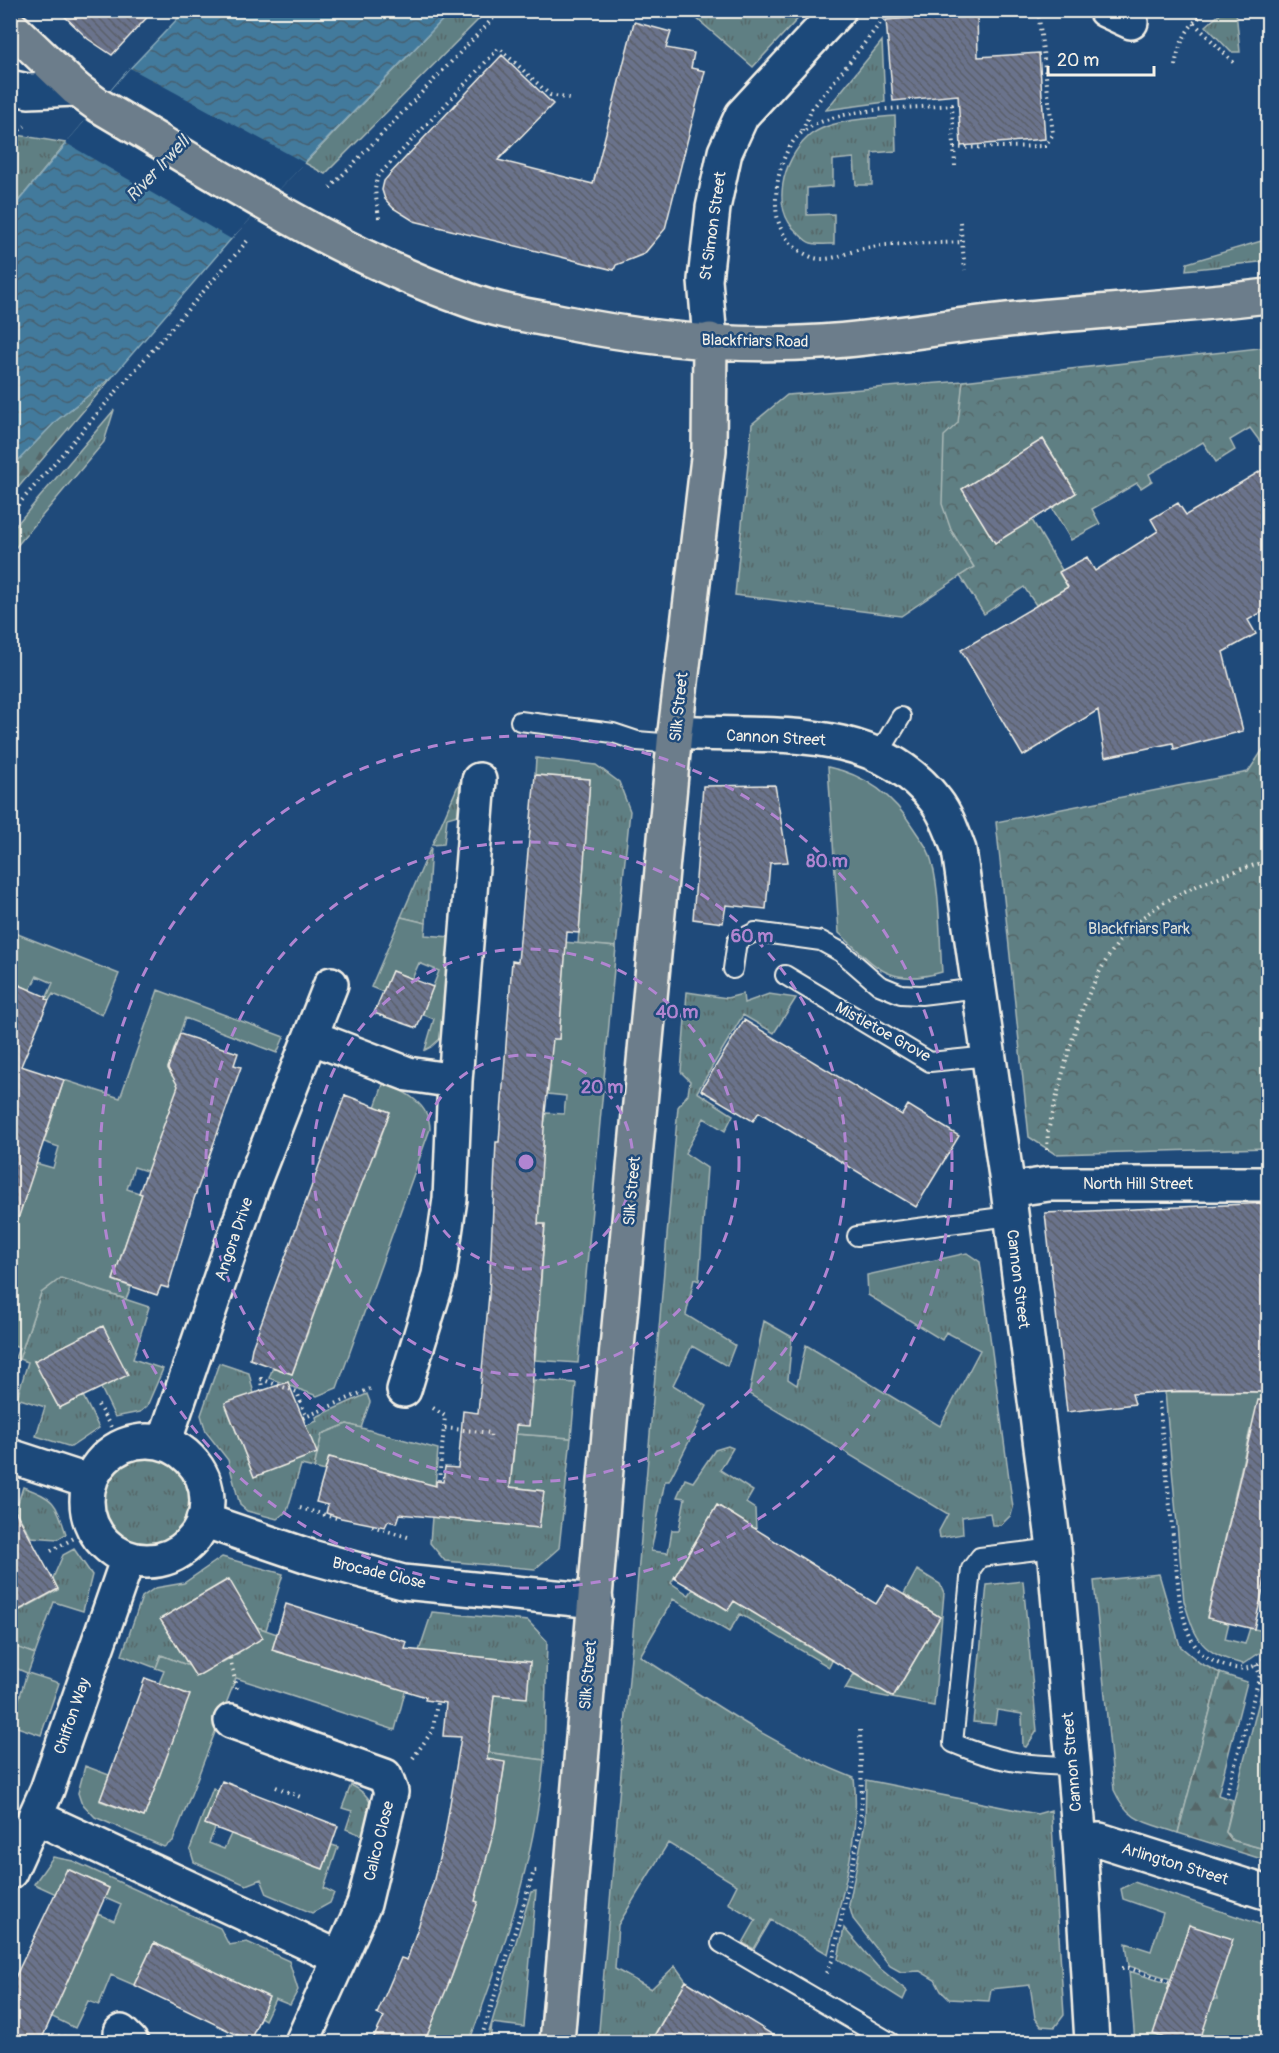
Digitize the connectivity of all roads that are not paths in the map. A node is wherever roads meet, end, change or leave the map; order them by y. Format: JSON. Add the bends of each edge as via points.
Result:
{"nodes":[{"id":1,"x":839,"y":10,"type":"edge"},
{"id":2,"x":10,"y":26,"type":"edge"},
{"id":3,"x":10,"y":87,"type":"edge"},
{"id":4,"x":87,"y":97,"type":"junction"},
{"id":5,"x":1269,"y":296,"type":"edge"},
{"id":6,"x":710,"y":340,"type":"junction"},
{"id":7,"x":901,"y":717,"type":"dead end"},
{"id":8,"x":520,"y":721,"type":"dead end"},
{"id":9,"x":675,"y":738,"type":"junction"},
{"id":10,"x":878,"y":755,"type":"junction"},
{"id":11,"x":479,"y":780,"type":"dead end"},
{"id":12,"x":732,"y":969,"type":"dead end"},
{"id":13,"x":785,"y":975,"type":"dead end"},
{"id":14,"x":331,"y":984,"type":"dead end"},
{"id":15,"x":979,"y":988,"type":"junction"},
{"id":16,"x":311,"y":1037,"type":"junction"},
{"id":17,"x":989,"y":1056,"type":"junction"},
{"id":18,"x":455,"y":1081,"type":"junction"},
{"id":19,"x":1269,"y":1184,"type":"edge"},
{"id":20,"x":1009,"y":1203,"type":"junction"},
{"id":21,"x":857,"y":1236,"type":"dead end"},
{"id":22,"x":404,"y":1390,"type":"road end"},
{"id":23,"x":164,"y":1443,"type":"junction"},
{"id":24,"x":10,"y":1456,"type":"edge"},
{"id":25,"x":90,"y":1482,"type":"junction"},
{"id":26,"x":203,"y":1520,"type":"junction"},
{"id":27,"x":1054,"y":1548,"type":"junction"},
{"id":28,"x":128,"y":1558,"type":"junction"},
{"id":29,"x":596,"y":1601,"type":"junction"},
{"id":30,"x":231,"y":1721,"type":"dead end"},
{"id":31,"x":1072,"y":1766,"type":"junction"},
{"id":32,"x":36,"y":1817,"type":"junction"},
{"id":33,"x":1080,"y":1842,"type":"junction"},
{"id":34,"x":10,"y":1872,"type":"edge"},
{"id":35,"x":1269,"y":1893,"type":"edge"},
{"id":36,"x":721,"y":1943,"type":"dead end"},
{"id":37,"x":340,"y":1958,"type":"junction"},
{"id":38,"x":302,"y":2043,"type":"edge"},
{"id":39,"x":556,"y":2043,"type":"edge"},
{"id":40,"x":890,"y":2043,"type":"edge"},
{"id":41,"x":1092,"y":2043,"type":"edge"}],
"edges":[{"from":1,"to":6,"type":"street","name":"St Simon Street","via":[[742,115],[725,152],[715,196],[705,280]]},
{"from":2,"to":4,"type":"main road","name":"Blackfriars Road"},
{"from":3,"to":4,"type":"street"},
{"from":4,"to":6,"type":"main road","name":"Blackfriars Road","via":[[351,250],[470,301],[614,333]]},
{"from":5,"to":6,"type":"main road","name":"Blackfriars Road","via":[[1172,308],[1015,319],[820,342]]},
{"from":6,"to":9,"type":"main road","name":"Silk Street","via":[[709,450]]},
{"from":7,"to":10,"type":"lane"},
{"from":8,"to":9,"type":"lane","via":[[613,733],[637,741]]},
{"from":9,"to":10,"type":"street","name":"Cannon Street","via":[[805,737],[845,742]]},
{"from":9,"to":29,"type":"main road","name":"Silk Street"},
{"from":10,"to":15,"type":"street","name":"Cannon Street","via":[[917,782],[936,801],[948,823],[959,850]]},
{"from":11,"to":18,"type":"street"},
{"from":12,"to":15,"type":"lane","via":[[737,941],[755,932],[821,941],[841,952],[879,985],[901,994]]},
{"from":13,"to":17,"type":"lane","name":"Mistletoe Grove","via":[[930,1062]]},
{"from":14,"to":16,"type":"street","name":"Angora Drive"},
{"from":15,"to":17,"type":"street","name":"Cannon Street"},
{"from":16,"to":18,"type":"street","via":[[408,1074]]},
{"from":16,"to":23,"type":"street","name":"Angora Drive","via":[[252,1186]]},
{"from":17,"to":20,"type":"street","name":"Cannon Street"},
{"from":18,"to":22,"type":"street","via":[[454,1161],[439,1275]]},
{"from":19,"to":20,"type":"street","name":"North Hill Street","via":[[1049,1184]]},
{"from":20,"to":21,"type":"lane"},
{"from":20,"to":27,"type":"street","name":"Cannon Street"},
{"from":23,"to":25,"type":"street","via":[[145,1441],[119,1448],[98,1466]]},
{"from":23,"to":26,"type":"street","via":[[181,1451],[204,1482],[207,1502]]},
{"from":24,"to":25,"type":"street"},
{"from":25,"to":28,"type":"street","via":[[86,1501],[93,1528],[111,1549]]},
{"from":26,"to":28,"type":"street","via":[[195,1537],[181,1550],[155,1560]]},
{"from":26,"to":29,"type":"street","name":"Brocade Close","via":[[311,1557],[403,1582]]},
{"from":27,"to":31,"type":"street","name":"Cannon Street"},
{"from":27,"to":31,"type":"lane","via":[[980,1557],[971,1569],[953,1743],[991,1759]]},
{"from":28,"to":32,"type":"street","name":"Chiffon Way"},
{"from":29,"to":39,"type":"main road","name":"Silk Street"},
{"from":30,"to":37,"type":"street","name":"Calico Close","via":[[385,1776],[390,1782],[392,1792],[364,1904]]},
{"from":31,"to":33,"type":"street","name":"Cannon Street"},
{"from":32,"to":34,"type":"street","name":"Chiffon Way"},
{"from":32,"to":37,"type":"street"},
{"from":33,"to":35,"type":"street","name":"Arlington Street","via":[[1100,1840]]},
{"from":33,"to":41,"type":"street","name":"Cannon Street"},
{"from":36,"to":40,"type":"lane"},
{"from":37,"to":38,"type":"street","name":"Calico Close"}]}
